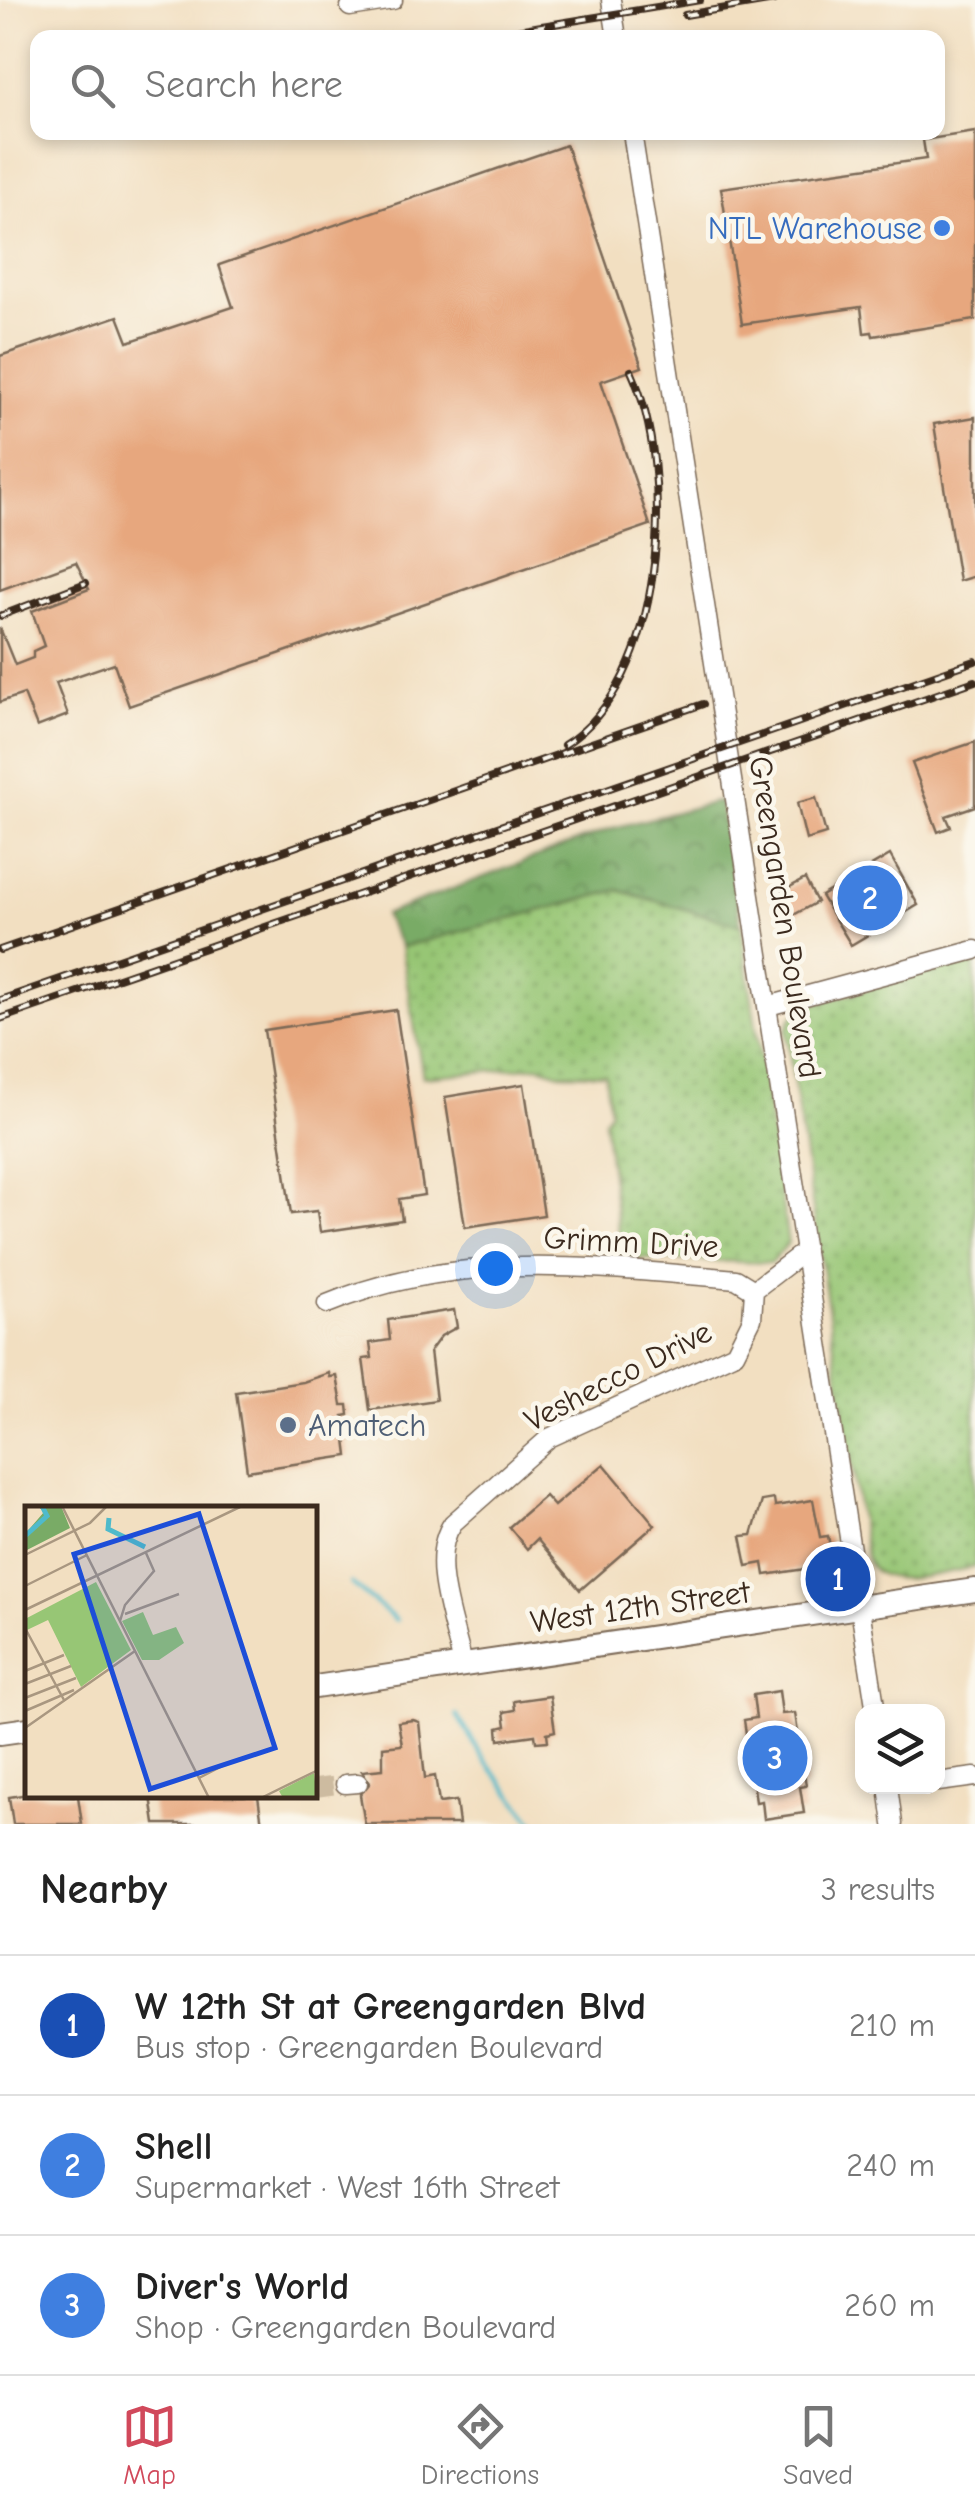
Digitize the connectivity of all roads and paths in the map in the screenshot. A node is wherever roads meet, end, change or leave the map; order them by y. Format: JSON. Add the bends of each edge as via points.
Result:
{"nodes":[{"id":1,"x":393,"y":0,"type":"edge"},
{"id":2,"x":611,"y":0,"type":"edge"},
{"id":3,"x":350,"y":7,"type":"dead end"},
{"id":4,"x":616,"y":30,"type":"edge"},
{"id":5,"x":633,"y":140,"type":"edge"},
{"id":6,"x":975,"y":950,"type":"edge"},
{"id":7,"x":768,"y":1006,"type":"junction"},
{"id":8,"x":805,"y":1251,"type":"junction"},
{"id":9,"x":754,"y":1290,"type":"junction"},
{"id":10,"x":327,"y":1304,"type":"dead end"},
{"id":11,"x":975,"y":1590,"type":"edge"},
{"id":12,"x":861,"y":1607,"type":"junction"},
{"id":13,"x":463,"y":1666,"type":"junction"},
{"id":14,"x":318,"y":1687,"type":"edge"},
{"id":15,"x":875,"y":1704,"type":"edge"},
{"id":16,"x":25,"y":1729,"type":"edge"},
{"id":17,"x":0,"y":1733,"type":"edge"},
{"id":18,"x":975,"y":1776,"type":"edge"},
{"id":19,"x":945,"y":1781,"type":"edge"},
{"id":20,"x":894,"y":1794,"type":"edge"},
{"id":21,"x":894,"y":1824,"type":"edge"}],
"edges":[{"from":1,"to":3,"type":"street"},
{"from":2,"to":4,"type":"street"},
{"from":5,"to":7,"type":"street","name":"Greengarden Boulevard"},
{"from":6,"to":7,"type":"street"},
{"from":7,"to":8,"type":"street","name":"Greengarden Boulevard"},
{"from":8,"to":9,"type":"street"},
{"from":8,"to":12,"type":"street","name":"Greengarden Boulevard"},
{"from":9,"to":10,"type":"street","name":"Grimm Drive","via":[[736,1278],[499,1266],[380,1282]]},
{"from":9,"to":13,"type":"street","name":"Veshecco Drive","via":[[752,1320],[735,1353],[548,1438],[453,1523],[442,1562]]},
{"from":11,"to":12,"type":"main road","name":"West 12th Street"},
{"from":12,"to":13,"type":"main road","name":"West 12th Street"},
{"from":12,"to":15,"type":"street","name":"Greengarden Boulevard"},
{"from":13,"to":14,"type":"main road","name":"West 12th Street"},
{"from":16,"to":17,"type":"main road"},
{"from":18,"to":19,"type":"street"},
{"from":20,"to":21,"type":"street"}]}
